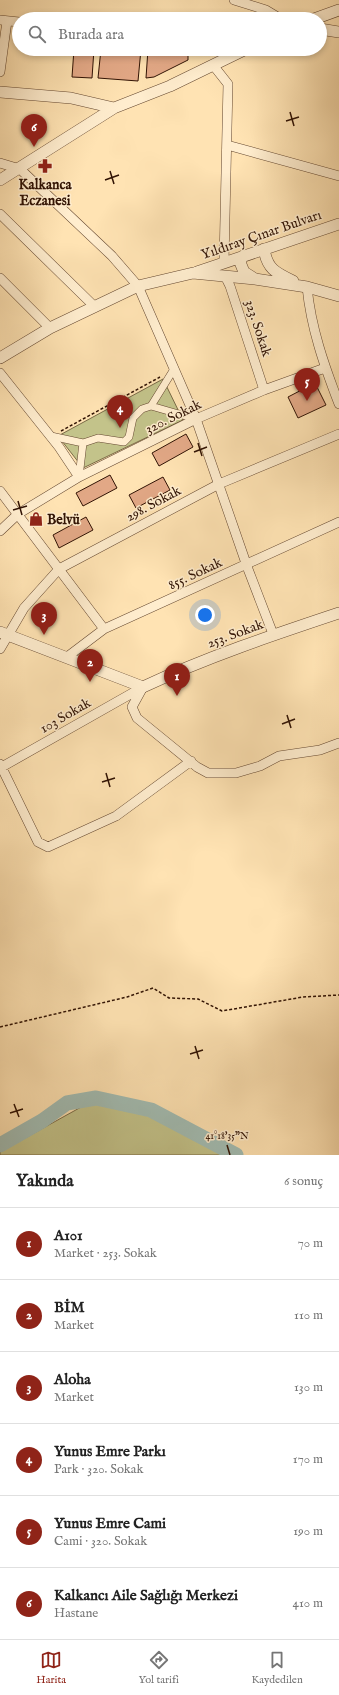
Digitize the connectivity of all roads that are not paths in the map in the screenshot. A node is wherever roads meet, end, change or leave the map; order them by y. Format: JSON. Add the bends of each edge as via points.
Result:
{"nodes":[{"id":1,"x":234,"y":0,"type":"edge"},
{"id":2,"x":339,"y":10,"type":"edge"},
{"id":3,"x":269,"y":12,"type":"edge"},
{"id":4,"x":327,"y":14,"type":"edge"},
{"id":5,"x":4,"y":20,"type":"edge"},
{"id":6,"x":327,"y":29,"type":"edge"},
{"id":7,"x":339,"y":32,"type":"edge"},
{"id":8,"x":1,"y":51,"type":"edge"},
{"id":9,"x":232,"y":56,"type":"edge"},
{"id":10,"x":213,"y":65,"type":"junction"},
{"id":11,"x":0,"y":72,"type":"edge"},
{"id":12,"x":0,"y":92,"type":"edge"},
{"id":13,"x":114,"y":108,"type":"junction"},
{"id":14,"x":227,"y":145,"type":"junction"},
{"id":15,"x":0,"y":164,"type":"edge"},
{"id":16,"x":20,"y":169,"type":"junction"},
{"id":17,"x":339,"y":176,"type":"edge"},
{"id":18,"x":0,"y":180,"type":"edge"},
{"id":19,"x":0,"y":214,"type":"edge"},
{"id":20,"x":339,"y":224,"type":"edge"},
{"id":21,"x":264,"y":249,"type":"junction"},
{"id":22,"x":243,"y":256,"type":"junction"},
{"id":23,"x":224,"y":262,"type":"junction"},
{"id":24,"x":192,"y":273,"type":"junction"},
{"id":25,"x":225,"y":276,"type":"junction"},
{"id":26,"x":0,"y":278,"type":"edge"},
{"id":27,"x":255,"y":279,"type":"junction"},
{"id":28,"x":138,"y":286,"type":"junction"},
{"id":29,"x":307,"y":287,"type":"junction"},
{"id":30,"x":339,"y":296,"type":"edge"},
{"id":31,"x":95,"y":307,"type":"junction"},
{"id":32,"x":50,"y":328,"type":"junction"},
{"id":33,"x":0,"y":358,"type":"edge"},
{"id":34,"x":325,"y":368,"type":"junction"},
{"id":35,"x":174,"y":369,"type":"junction"},
{"id":36,"x":0,"y":373,"type":"edge"},
{"id":37,"x":264,"y":390,"type":"junction"},
{"id":38,"x":339,"y":404,"type":"edge"},
{"id":39,"x":151,"y":406,"type":"junction"},
{"id":40,"x":196,"y":419,"type":"junction"},
{"id":41,"x":339,"y":434,"type":"edge"},
{"id":42,"x":51,"y":436,"type":"junction"},
{"id":43,"x":124,"y":442,"type":"junction"},
{"id":44,"x":83,"y":443,"type":"junction"},
{"id":45,"x":129,"y":453,"type":"junction"},
{"id":46,"x":79,"y":477,"type":"junction"},
{"id":47,"x":219,"y":484,"type":"junction"},
{"id":48,"x":0,"y":492,"type":"edge"},
{"id":49,"x":18,"y":514,"type":"junction"},
{"id":50,"x":339,"y":522,"type":"edge"},
{"id":51,"x":0,"y":531,"type":"edge"},
{"id":52,"x":247,"y":564,"type":"junction"},
{"id":53,"x":59,"y":569,"type":"junction"},
{"id":54,"x":339,"y":613,"type":"edge"},
{"id":55,"x":104,"y":629,"type":"junction"},
{"id":56,"x":4,"y":633,"type":"edge"},
{"id":57,"x":274,"y":634,"type":"junction"},
{"id":58,"x":0,"y":648,"type":"edge"},
{"id":59,"x":67,"y":657,"type":"junction"},
{"id":60,"x":144,"y":687,"type":"junction"},
{"id":61,"x":339,"y":743,"type":"edge"},
{"id":62,"x":191,"y":761,"type":"junction"},
{"id":63,"x":1,"y":766,"type":"edge"}],
"edges":[{"from":1,"to":3,"type":"street"},
{"from":2,"to":4,"type":"street"},
{"from":5,"to":8,"type":"street"},
{"from":6,"to":7,"type":"street"},
{"from":8,"to":11,"type":"street"},
{"from":9,"to":10,"type":"street"},
{"from":10,"to":13,"type":"street","via":[[170,86]]},
{"from":10,"to":14,"type":"street","via":[[228,84]]},
{"from":12,"to":13,"type":"street","via":[[71,98]]},
{"from":13,"to":16,"type":"street"},
{"from":14,"to":17,"type":"street"},
{"from":14,"to":23,"type":"street"},
{"from":15,"to":16,"type":"street"},
{"from":16,"to":18,"type":"street"},
{"from":16,"to":28,"type":"street","via":[[112,256]]},
{"from":19,"to":31,"type":"street"},
{"from":20,"to":21,"type":"street","name":"Yıldıray Çınar Bulvarı"},
{"from":21,"to":22,"type":"street","name":"Yıldıray Çınar Bulvarı"},
{"from":21,"to":29,"type":"street","via":[[265,259],[271,269],[280,276]]},
{"from":22,"to":23,"type":"street","name":"Yıldıray Çınar Bulvarı"},
{"from":22,"to":27,"type":"street","via":[[240,262],[244,272]]},
{"from":23,"to":24,"type":"street","name":"Yıldıray Çınar Bulvarı"},
{"from":24,"to":25,"type":"street"},
{"from":24,"to":28,"type":"street"},
{"from":25,"to":27,"type":"street"},
{"from":25,"to":37,"type":"street","name":"323. Sokak"},
{"from":26,"to":32,"type":"street"},
{"from":27,"to":29,"type":"street"},
{"from":28,"to":31,"type":"street"},
{"from":28,"to":35,"type":"street"},
{"from":29,"to":30,"type":"street"},
{"from":29,"to":34,"type":"street","via":[[310,316]]},
{"from":31,"to":32,"type":"street"},
{"from":32,"to":33,"type":"street"},
{"from":34,"to":37,"type":"street","name":"320. Sokak"},
{"from":34,"to":38,"type":"street"},
{"from":35,"to":39,"type":"street"},
{"from":35,"to":40,"type":"street"},
{"from":36,"to":42,"type":"street"},
{"from":37,"to":40,"type":"street","name":"320. Sokak"},
{"from":39,"to":40,"type":"street"},
{"from":39,"to":43,"type":"street","via":[[142,409],[133,418],[129,437]]},
{"from":40,"to":45,"type":"street","name":"320. Sokak"},
{"from":40,"to":47,"type":"street"},
{"from":41,"to":47,"type":"street","name":"298. Sokak"},
{"from":42,"to":44,"type":"street"},
{"from":42,"to":46,"type":"street"},
{"from":43,"to":44,"type":"street","via":[[98,438]]},
{"from":43,"to":45,"type":"street"},
{"from":44,"to":46,"type":"street"},
{"from":45,"to":46,"type":"street","name":"320. Sokak"},
{"from":46,"to":49,"type":"street","name":"320. Sokak"},
{"from":47,"to":52,"type":"street"},
{"from":47,"to":53,"type":"street","name":"298. Sokak"},
{"from":48,"to":49,"type":"street"},
{"from":49,"to":51,"type":"street","name":"320. Sokak"},
{"from":49,"to":53,"type":"street"},
{"from":50,"to":52,"type":"street","name":"855. Sokak"},
{"from":52,"to":55,"type":"street","name":"855. Sokak"},
{"from":52,"to":57,"type":"street"},
{"from":53,"to":55,"type":"street"},
{"from":53,"to":56,"type":"street","name":"298. Sokak"},
{"from":54,"to":57,"type":"street","name":"253. Sokak"},
{"from":55,"to":59,"type":"street","name":"855. Sokak"},
{"from":56,"to":58,"type":"street","name":"298. Sokak"},
{"from":56,"to":59,"type":"street"},
{"from":57,"to":60,"type":"street","name":"253. Sokak","via":[[189,666]]},
{"from":59,"to":60,"type":"street"},
{"from":60,"to":62,"type":"street","via":[[132,707],[137,718]]},
{"from":60,"to":63,"type":"street","name":"103 Sokak"},
{"from":61,"to":62,"type":"street","via":[[320,750],[279,756],[260,766],[236,772],[208,773]]},
{"from":62,"to":63,"type":"street","via":[[116,816],[48,847],[38,842]]}]}
